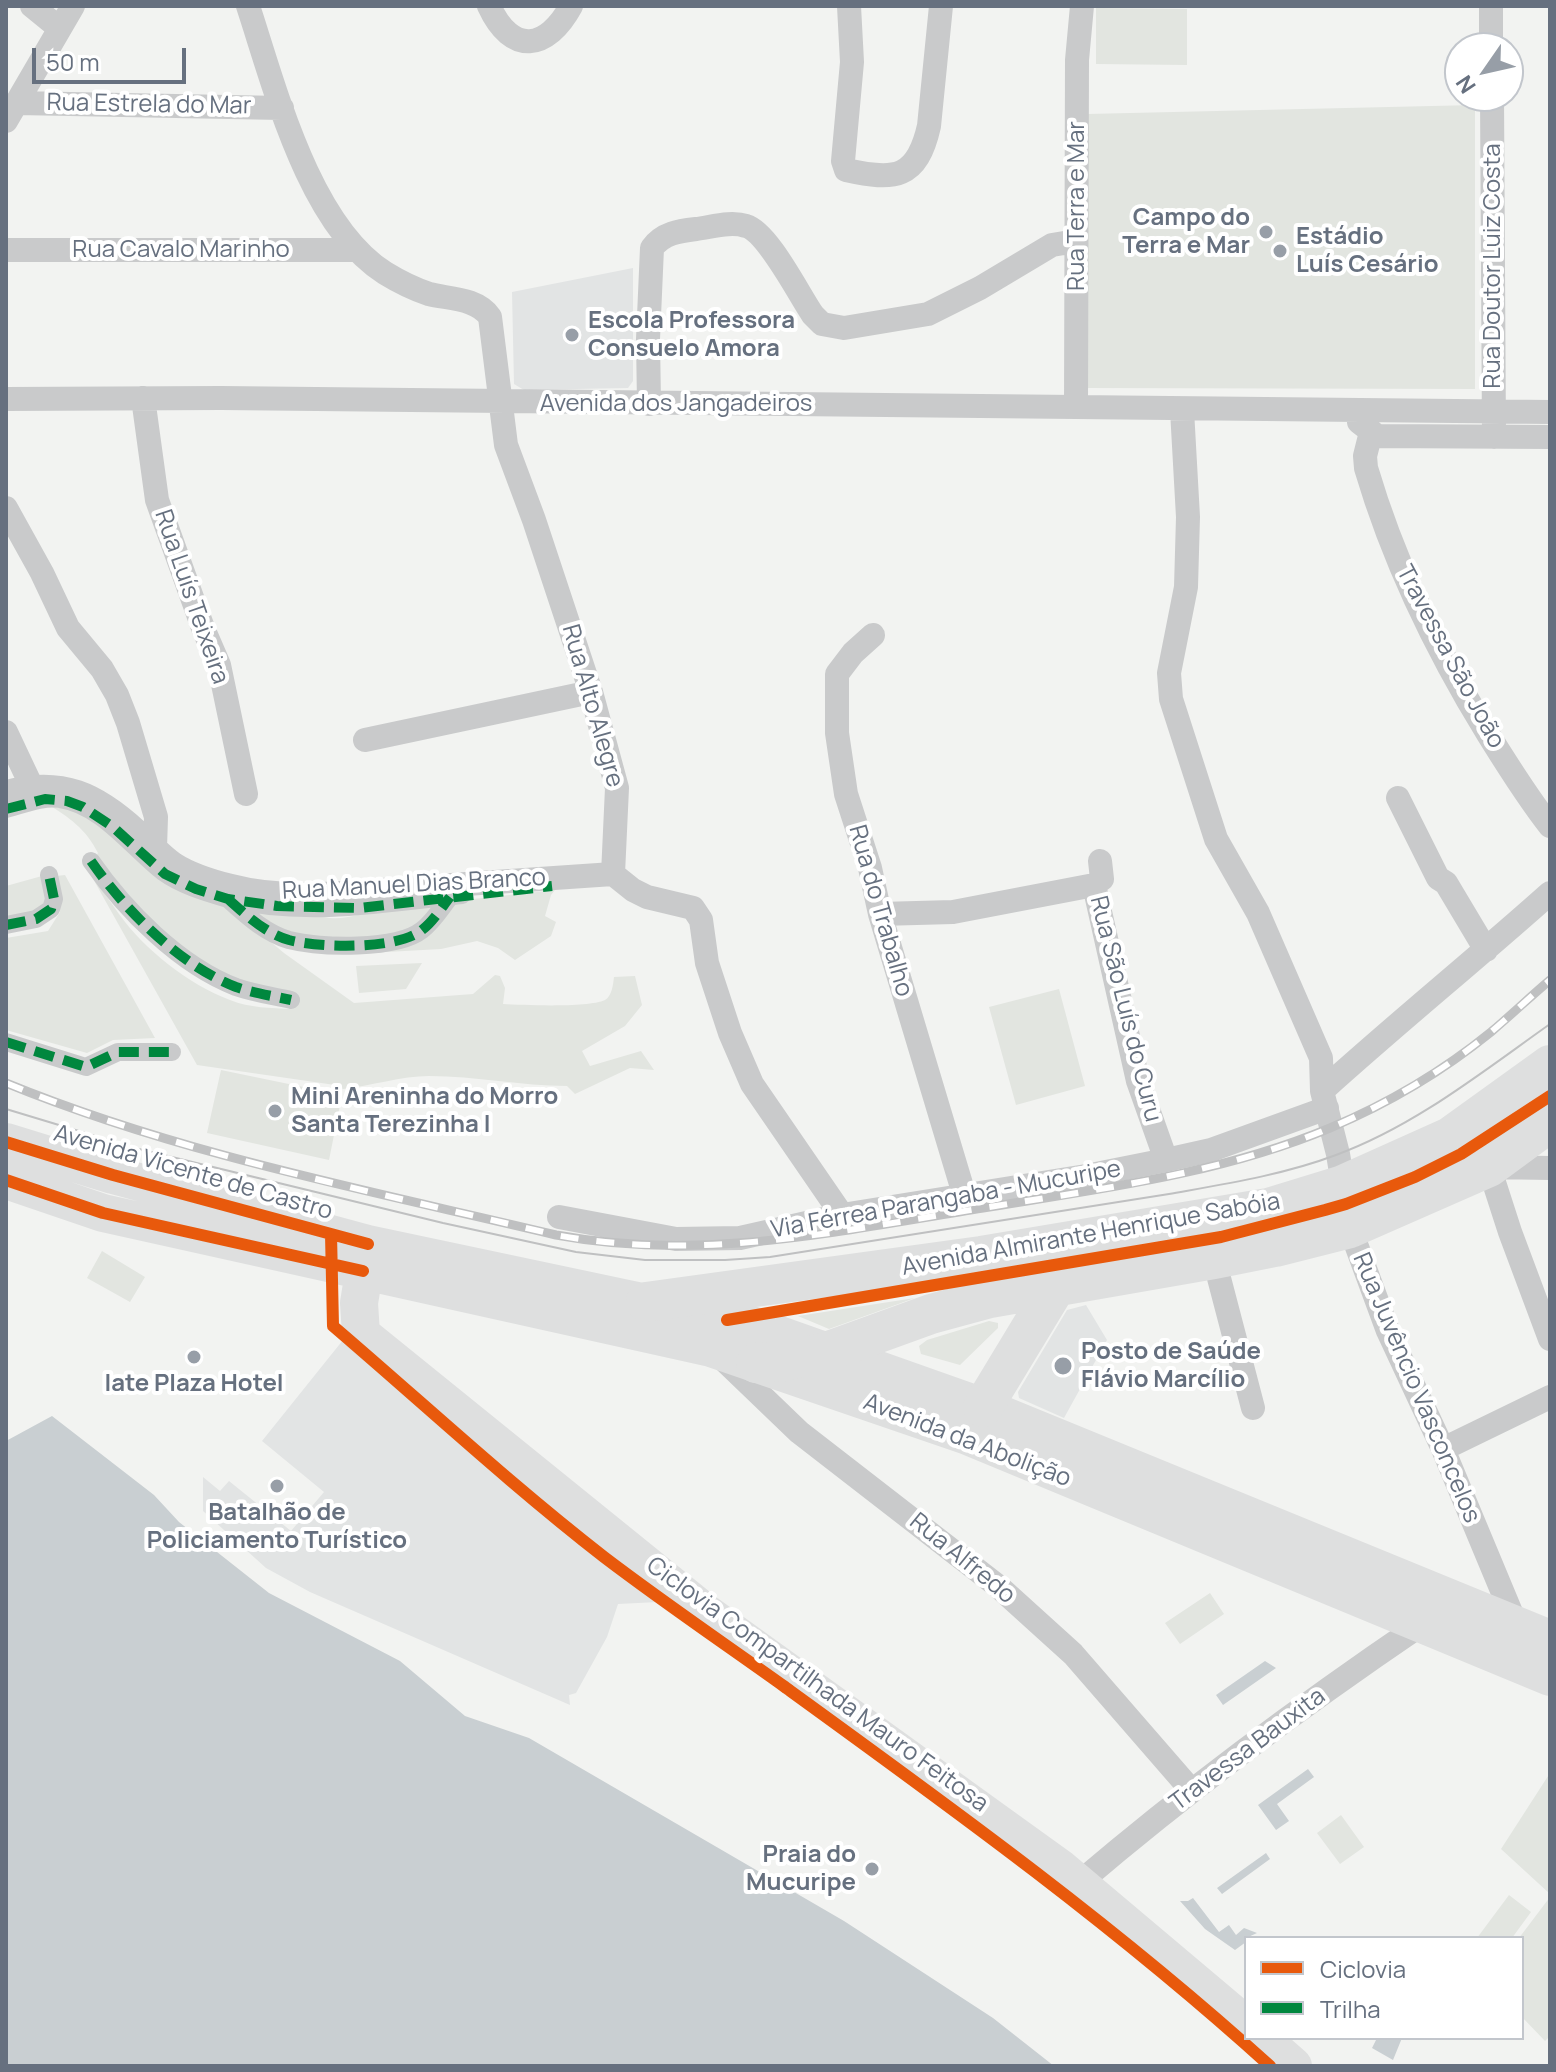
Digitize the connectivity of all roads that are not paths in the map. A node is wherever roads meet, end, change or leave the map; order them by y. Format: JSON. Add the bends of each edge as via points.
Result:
{"nodes":[{"id":1,"x":32,"y":6,"type":"edge"},
{"id":2,"x":73,"y":6,"type":"edge"},
{"id":3,"x":248,"y":6,"type":"edge"},
{"id":4,"x":489,"y":6,"type":"edge"},
{"id":5,"x":571,"y":6,"type":"edge"},
{"id":6,"x":849,"y":6,"type":"edge"},
{"id":7,"x":941,"y":6,"type":"edge"},
{"id":8,"x":1082,"y":6,"type":"edge"},
{"id":9,"x":1491,"y":6,"type":"edge"},
{"id":10,"x":59,"y":28,"type":"junction"},
{"id":11,"x":1491,"y":32,"type":"edge"},
{"id":12,"x":282,"y":108,"type":"junction"},
{"id":13,"x":11,"y":112,"type":"edge"},
{"id":14,"x":1492,"y":112,"type":"edge"},
{"id":15,"x":1076,"y":241,"type":"junction"},
{"id":16,"x":6,"y":250,"type":"edge"},
{"id":17,"x":356,"y":250,"type":"junction"},
{"id":18,"x":143,"y":398,"type":"junction"},
{"id":19,"x":6,"y":399,"type":"edge"},
{"id":20,"x":499,"y":403,"type":"junction"},
{"id":21,"x":649,"y":404,"type":"junction"},
{"id":22,"x":1076,"y":406,"type":"junction"},
{"id":23,"x":1182,"y":410,"type":"junction"},
{"id":24,"x":1345,"y":410,"type":"junction"},
{"id":25,"x":1494,"y":411,"type":"junction"},
{"id":26,"x":1550,"y":412,"type":"edge"},
{"id":27,"x":1371,"y":432,"type":"junction"},
{"id":28,"x":1494,"y":437,"type":"junction"},
{"id":29,"x":1550,"y":437,"type":"edge"},
{"id":30,"x":6,"y":508,"type":"edge"},
{"id":31,"x":873,"y":635,"type":"dead end"},
{"id":32,"x":591,"y":692,"type":"junction"},
{"id":33,"x":6,"y":732,"type":"edge"},
{"id":34,"x":365,"y":740,"type":"dead end"},
{"id":35,"x":31,"y":785,"type":"junction"},
{"id":36,"x":6,"y":792,"type":"edge"},
{"id":37,"x":246,"y":794,"type":"dead end"},
{"id":38,"x":1398,"y":798,"type":"dead end"},
{"id":39,"x":6,"y":809,"type":"edge"},
{"id":40,"x":1550,"y":826,"type":"edge"},
{"id":41,"x":155,"y":848,"type":"junction"},
{"id":42,"x":91,"y":861,"type":"dead end"},
{"id":43,"x":1100,"y":861,"type":"dead end"},
{"id":44,"x":613,"y":874,"type":"junction"},
{"id":45,"x":49,"y":875,"type":"dead end"},
{"id":46,"x":1094,"y":885,"type":"junction"},
{"id":47,"x":552,"y":886,"type":"dead end"},
{"id":48,"x":1550,"y":893,"type":"edge"},
{"id":49,"x":450,"y":897,"type":"junction"},
{"id":50,"x":228,"y":899,"type":"junction"},
{"id":51,"x":880,"y":914,"type":"junction"},
{"id":52,"x":6,"y":925,"type":"edge"},
{"id":53,"x":1486,"y":950,"type":"junction"},
{"id":54,"x":291,"y":1000,"type":"dead end"},
{"id":55,"x":6,"y":1042,"type":"edge"},
{"id":56,"x":172,"y":1052,"type":"dead end"},
{"id":57,"x":1550,"y":1065,"type":"edge"},
{"id":58,"x":1324,"y":1099,"type":"junction"},
{"id":59,"x":1550,"y":1122,"type":"edge"},
{"id":60,"x":6,"y":1142,"type":"edge"},
{"id":61,"x":1166,"y":1160,"type":"junction"},
{"id":62,"x":1489,"y":1167,"type":"junction"},
{"id":63,"x":1550,"y":1168,"type":"edge"},
{"id":64,"x":113,"y":1175,"type":"junction"},
{"id":65,"x":6,"y":1180,"type":"edge"},
{"id":66,"x":1343,"y":1185,"type":"junction"},
{"id":67,"x":964,"y":1194,"type":"junction"},
{"id":68,"x":103,"y":1213,"type":"junction"},
{"id":69,"x":842,"y":1215,"type":"junction"},
{"id":70,"x":559,"y":1217,"type":"dead end"},
{"id":71,"x":1350,"y":1228,"type":"junction"},
{"id":72,"x":366,"y":1258,"type":"junction"},
{"id":73,"x":1214,"y":1259,"type":"junction"},
{"id":74,"x":1055,"y":1288,"type":"junction"},
{"id":75,"x":646,"y":1302,"type":"junction"},
{"id":76,"x":1550,"y":1339,"type":"edge"},
{"id":77,"x":711,"y":1348,"type":"junction"},
{"id":78,"x":826,"y":1352,"type":"junction"},
{"id":79,"x":756,"y":1363,"type":"junction"},
{"id":80,"x":1550,"y":1397,"type":"edge"},
{"id":81,"x":983,"y":1407,"type":"junction"},
{"id":82,"x":1253,"y":1408,"type":"dead end"},
{"id":83,"x":1443,"y":1449,"type":"junction"},
{"id":84,"x":1422,"y":1624,"type":"junction"},
{"id":85,"x":1538,"y":1653,"type":"edge"},
{"id":86,"x":1192,"y":1791,"type":"junction"},
{"id":87,"x":1079,"y":1883,"type":"junction"},
{"id":88,"x":1244,"y":2023,"type":"edge"},
{"id":89,"x":1263,"y":2040,"type":"edge"},
{"id":90,"x":1293,"y":2066,"type":"edge"}],
"edges":[{"from":1,"to":10,"type":"street"},
{"from":2,"to":10,"type":"street"},
{"from":3,"to":12,"type":"street"},
{"from":4,"to":5,"type":"street","via":[[500,25],[518,39],[537,40],[553,33]]},
{"from":6,"to":7,"type":"street","via":[[852,62],[843,161],[846,170],[888,176],[919,159],[929,126]]},
{"from":8,"to":15,"type":"street","name":"Rua Terra e Mar"},
{"from":9,"to":11,"type":"street"},
{"from":10,"to":13,"type":"street"},
{"from":12,"to":13,"type":"street","name":"Rua Estrela do Mar"},
{"from":12,"to":17,"type":"street","via":[[332,220]]},
{"from":14,"to":25,"type":"street","name":"Rua Doutor Luiz Costa"},
{"from":15,"to":21,"type":"street","via":[[1052,245],[928,314],[833,328],[813,315],[750,226],[677,231],[652,248]]},
{"from":15,"to":22,"type":"street","name":"Rua Terra e Mar"},
{"from":16,"to":17,"type":"street","name":"Rua Cavalo Marinho"},
{"from":17,"to":20,"type":"street","name":"Rua Alto Alegre","via":[[423,292],[486,312]]},
{"from":18,"to":19,"type":"street","name":"Avenida dos Jangadeiros"},
{"from":18,"to":20,"type":"street","name":"Avenida dos Jangadeiros"},
{"from":18,"to":37,"type":"street","name":"Rua Luís Teixeira","via":[[157,500],[219,665]]},
{"from":20,"to":21,"type":"street","name":"Avenida dos Jangadeiros"},
{"from":20,"to":32,"type":"street","name":"Rua Alto Alegre","via":[[513,467]]},
{"from":21,"to":22,"type":"street","name":"Avenida dos Jangadeiros"},
{"from":22,"to":23,"type":"street","name":"Avenida dos Jangadeiros"},
{"from":23,"to":24,"type":"street","name":"Avenida dos Jangadeiros"},
{"from":23,"to":58,"type":"street","name":"Rua Juvêncio Vasconcelos","via":[[1186,587],[1169,673],[1171,699],[1216,839],[1258,913],[1321,1058]]},
{"from":24,"to":25,"type":"street","name":"Avenida dos Jangadeiros"},
{"from":24,"to":27,"type":"street"},
{"from":25,"to":26,"type":"street","name":"Avenida dos Jangadeiros"},
{"from":25,"to":28,"type":"street","name":"Rua Doutor Luiz Costa"},
{"from":27,"to":28,"type":"street"},
{"from":27,"to":40,"type":"street","name":"Travessa São João","via":[[1366,468],[1404,576],[1479,718]]},
{"from":28,"to":29,"type":"street"},
{"from":30,"to":41,"type":"street","via":[[68,628],[117,695],[156,817]]},
{"from":31,"to":51,"type":"street","name":"Rua do Trabalho","via":[[837,674],[837,733],[846,794]]},
{"from":32,"to":34,"type":"street"},
{"from":32,"to":44,"type":"street","name":"Rua Alto Alegre","via":[[617,788]]},
{"from":33,"to":35,"type":"street"},
{"from":35,"to":36,"type":"street","name":"Rua Manuel Dias Branco"},
{"from":35,"to":41,"type":"street","name":"Rua Manuel Dias Branco","via":[[94,798]]},
{"from":38,"to":53,"type":"street","via":[[1438,878]]},
{"from":39,"to":50,"type":"street","via":[[58,798],[83,807],[165,874]]},
{"from":41,"to":44,"type":"street","name":"Rua Manuel Dias Branco","via":[[209,880],[286,894]]},
{"from":42,"to":54,"type":"street","via":[[108,886],[183,958],[238,988]]},
{"from":43,"to":46,"type":"street","name":"Rua São Luís do Curu","via":[[1102,879]]},
{"from":44,"to":69,"type":"street","via":[[647,897],[693,908],[701,920],[707,963],[730,1033],[752,1084]]},
{"from":45,"to":52,"type":"street","via":[[51,909],[36,919]]},
{"from":46,"to":51,"type":"street","via":[[953,912]]},
{"from":46,"to":61,"type":"street","name":"Rua São Luís do Curu","via":[[1138,1081]]},
{"from":47,"to":49,"type":"street"},
{"from":48,"to":53,"type":"street"},
{"from":49,"to":50,"type":"street","via":[[359,908]]},
{"from":49,"to":50,"type":"street","via":[[422,931],[390,943],[348,946],[289,940],[252,920]]},
{"from":51,"to":67,"type":"street","name":"Rua do Trabalho"},
{"from":53,"to":58,"type":"street","via":[[1406,1014]]},
{"from":55,"to":56,"type":"street","via":[[86,1067],[118,1052]]},
{"from":57,"to":66,"type":"highway","name":"Avenida Almirante Henrique Sabóia","via":[[1450,1137]]},
{"from":58,"to":61,"type":"street","name":"Via Férrea Parangaba - Mucuripe","via":[[1211,1150]]},
{"from":58,"to":66,"type":"street","name":"Rua Juvêncio Vasconcelos"},
{"from":59,"to":62,"type":"highway","name":"Avenida Almirante Henrique Sabóia"},
{"from":60,"to":64,"type":"main road","name":"Avenida Vicente de Castro"},
{"from":61,"to":67,"type":"street","name":"Via Férrea Parangaba - Mucuripe"},
{"from":62,"to":63,"type":"street"},
{"from":62,"to":71,"type":"highway","name":"Avenida Almirante Henrique Sabóia"},
{"from":62,"to":76,"type":"street"},
{"from":64,"to":68,"type":"main road"},
{"from":64,"to":72,"type":"main road","name":"Avenida Vicente de Castro"},
{"from":65,"to":68,"type":"main road"},
{"from":66,"to":71,"type":"street","name":"Rua Juvêncio Vasconcelos"},
{"from":66,"to":75,"type":"highway","name":"Avenida Almirante Henrique Sabóia","via":[[1268,1208],[1202,1220]]},
{"from":67,"to":69,"type":"street","name":"Via Férrea Parangaba - Mucuripe"},
{"from":68,"to":72,"type":"main road"},
{"from":69,"to":70,"type":"street","name":"Via Férrea Parangaba - Mucuripe","via":[[740,1238],[676,1239]]},
{"from":71,"to":73,"type":"highway","name":"Avenida Almirante Henrique Sabóia"},
{"from":71,"to":83,"type":"street","name":"Rua Juvêncio Vasconcelos","via":[[1388,1331]]},
{"from":72,"to":75,"type":"main road","name":"Avenida da Abolição"},
{"from":72,"to":77,"type":"main road","name":"Avenida da Abolição"},
{"from":72,"to":87,"type":"main road","via":[[359,1303],[361,1334],[707,1614]]},
{"from":73,"to":74,"type":"highway","name":"Avenida Almirante Henrique Sabóia"},
{"from":73,"to":82,"type":"street"},
{"from":74,"to":78,"type":"highway","name":"Avenida Almirante Henrique Sabóia","via":[[931,1314]]},
{"from":74,"to":81,"type":"highway"},
{"from":75,"to":78,"type":"main road","name":"Avenida da Abolição","via":[[751,1325]]},
{"from":77,"to":79,"type":"main road","name":"Avenida da Abolição"},
{"from":77,"to":86,"type":"street","name":"Rua Alfredo","via":[[799,1432],[999,1587],[1073,1654]]},
{"from":78,"to":79,"type":"highway","name":"Avenida Almirante Henrique Sabóia"},
{"from":78,"to":81,"type":"main road","name":"Avenida da Abolição"},
{"from":79,"to":84,"type":"main road","name":"Avenida da Abolição","via":[[965,1435]]},
{"from":80,"to":83,"type":"street"},
{"from":81,"to":85,"type":"main road","name":"Avenida da Abolição"},
{"from":83,"to":85,"type":"street","name":"Rua Juvêncio Vasconcelos"},
{"from":84,"to":85,"type":"main road","name":"Avenida da Abolição"},
{"from":84,"to":86,"type":"street","name":"Travessa Bauxita"},
{"from":86,"to":87,"type":"street","name":"Travessa Bauxita"},
{"from":87,"to":88,"type":"main road"},
{"from":89,"to":90,"type":"main road"}]}
